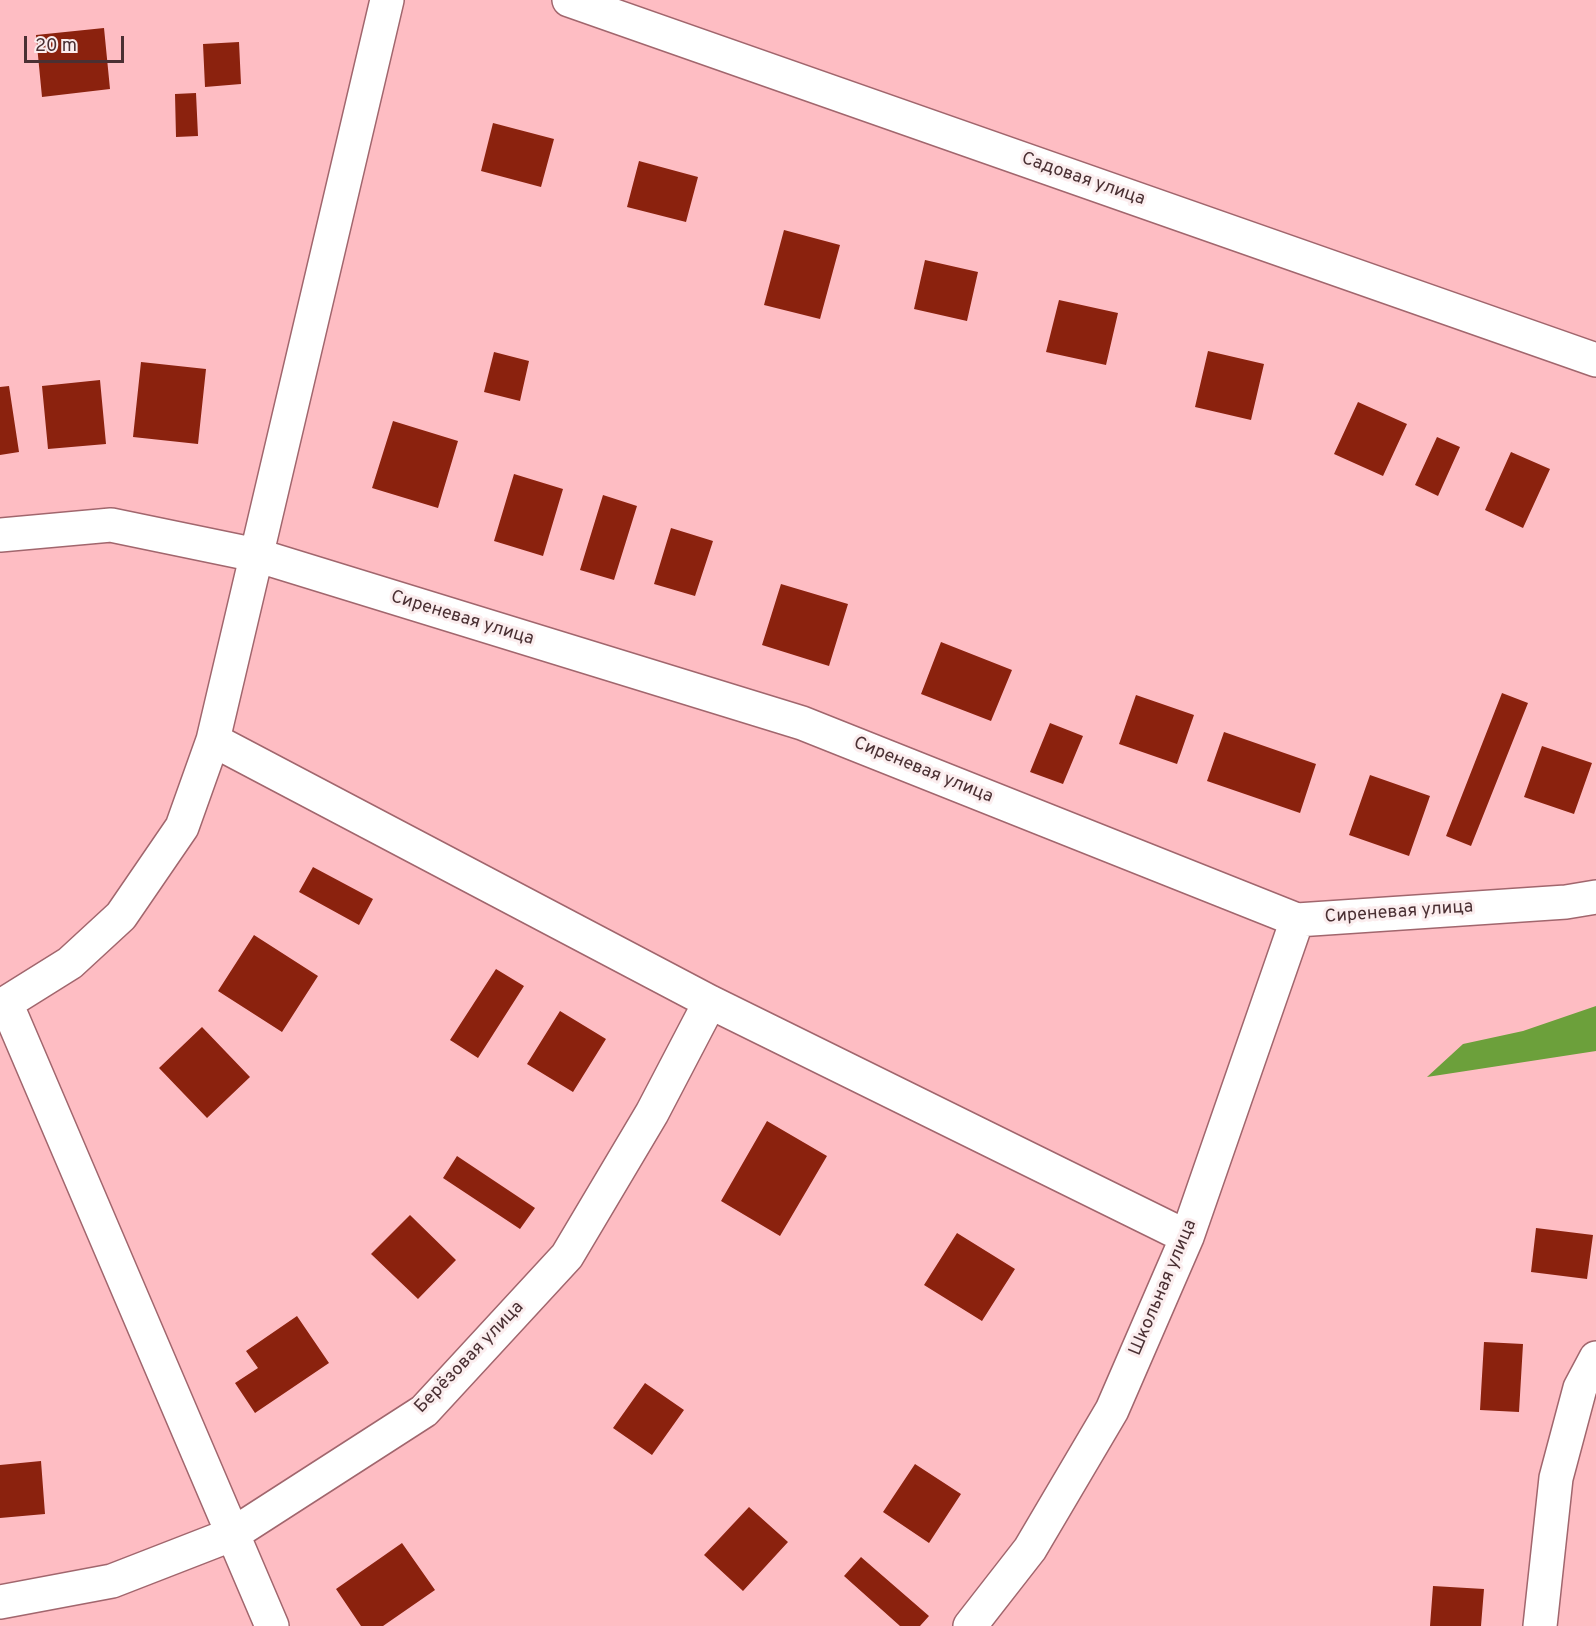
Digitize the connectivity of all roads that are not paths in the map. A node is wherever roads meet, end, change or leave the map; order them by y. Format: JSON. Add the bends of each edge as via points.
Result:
{"nodes":[{"id":1,"x":387,"y":0,"type":"edge"},
{"id":2,"x":569,"y":0,"type":"edge"},
{"id":3,"x":1596,"y":360,"type":"edge"},
{"id":4,"x":0,"y":535,"type":"edge"},
{"id":5,"x":256,"y":555,"type":"junction"},
{"id":6,"x":213,"y":740,"type":"junction"},
{"id":7,"x":1596,"y":897,"type":"edge"},
{"id":8,"x":1297,"y":920,"type":"junction"},
{"id":9,"x":710,"y":1002,"type":"junction"},
{"id":10,"x":3,"y":1004,"type":"edge"},
{"id":11,"x":1187,"y":1237,"type":"junction"},
{"id":12,"x":1596,"y":1358,"type":"edge"},
{"id":13,"x":233,"y":1534,"type":"junction"},
{"id":14,"x":0,"y":1602,"type":"edge"},
{"id":15,"x":272,"y":1626,"type":"edge"},
{"id":16,"x":970,"y":1626,"type":"edge"},
{"id":17,"x":1540,"y":1626,"type":"edge"}],
"edges":[{"from":1,"to":5,"type":"street"},
{"from":2,"to":3,"type":"street","name":"Садовая улица"},
{"from":4,"to":5,"type":"street","name":"Сиреневая улица","via":[[111,525]]},
{"from":5,"to":6,"type":"street"},
{"from":5,"to":8,"type":"street","name":"Сиреневая улица","via":[[801,723]]},
{"from":6,"to":9,"type":"street"},
{"from":6,"to":10,"type":"street","via":[[182,828],[121,916],[70,963]]},
{"from":7,"to":8,"type":"street","name":"Сиреневая улица"},
{"from":8,"to":11,"type":"street","name":"Школьная улица"},
{"from":9,"to":11,"type":"street"},
{"from":9,"to":13,"type":"street","name":"Берёзовая улица","via":[[652,1113],[567,1256],[424,1411]]},
{"from":10,"to":13,"type":"street"},
{"from":11,"to":16,"type":"street","name":"Школьная улица","via":[[1113,1410],[1030,1550]]},
{"from":12,"to":17,"type":"street","via":[[1580,1388],[1556,1478]]},
{"from":13,"to":14,"type":"street","name":"Берёзовая улица","via":[[112,1581]]},
{"from":13,"to":15,"type":"street"}]}
